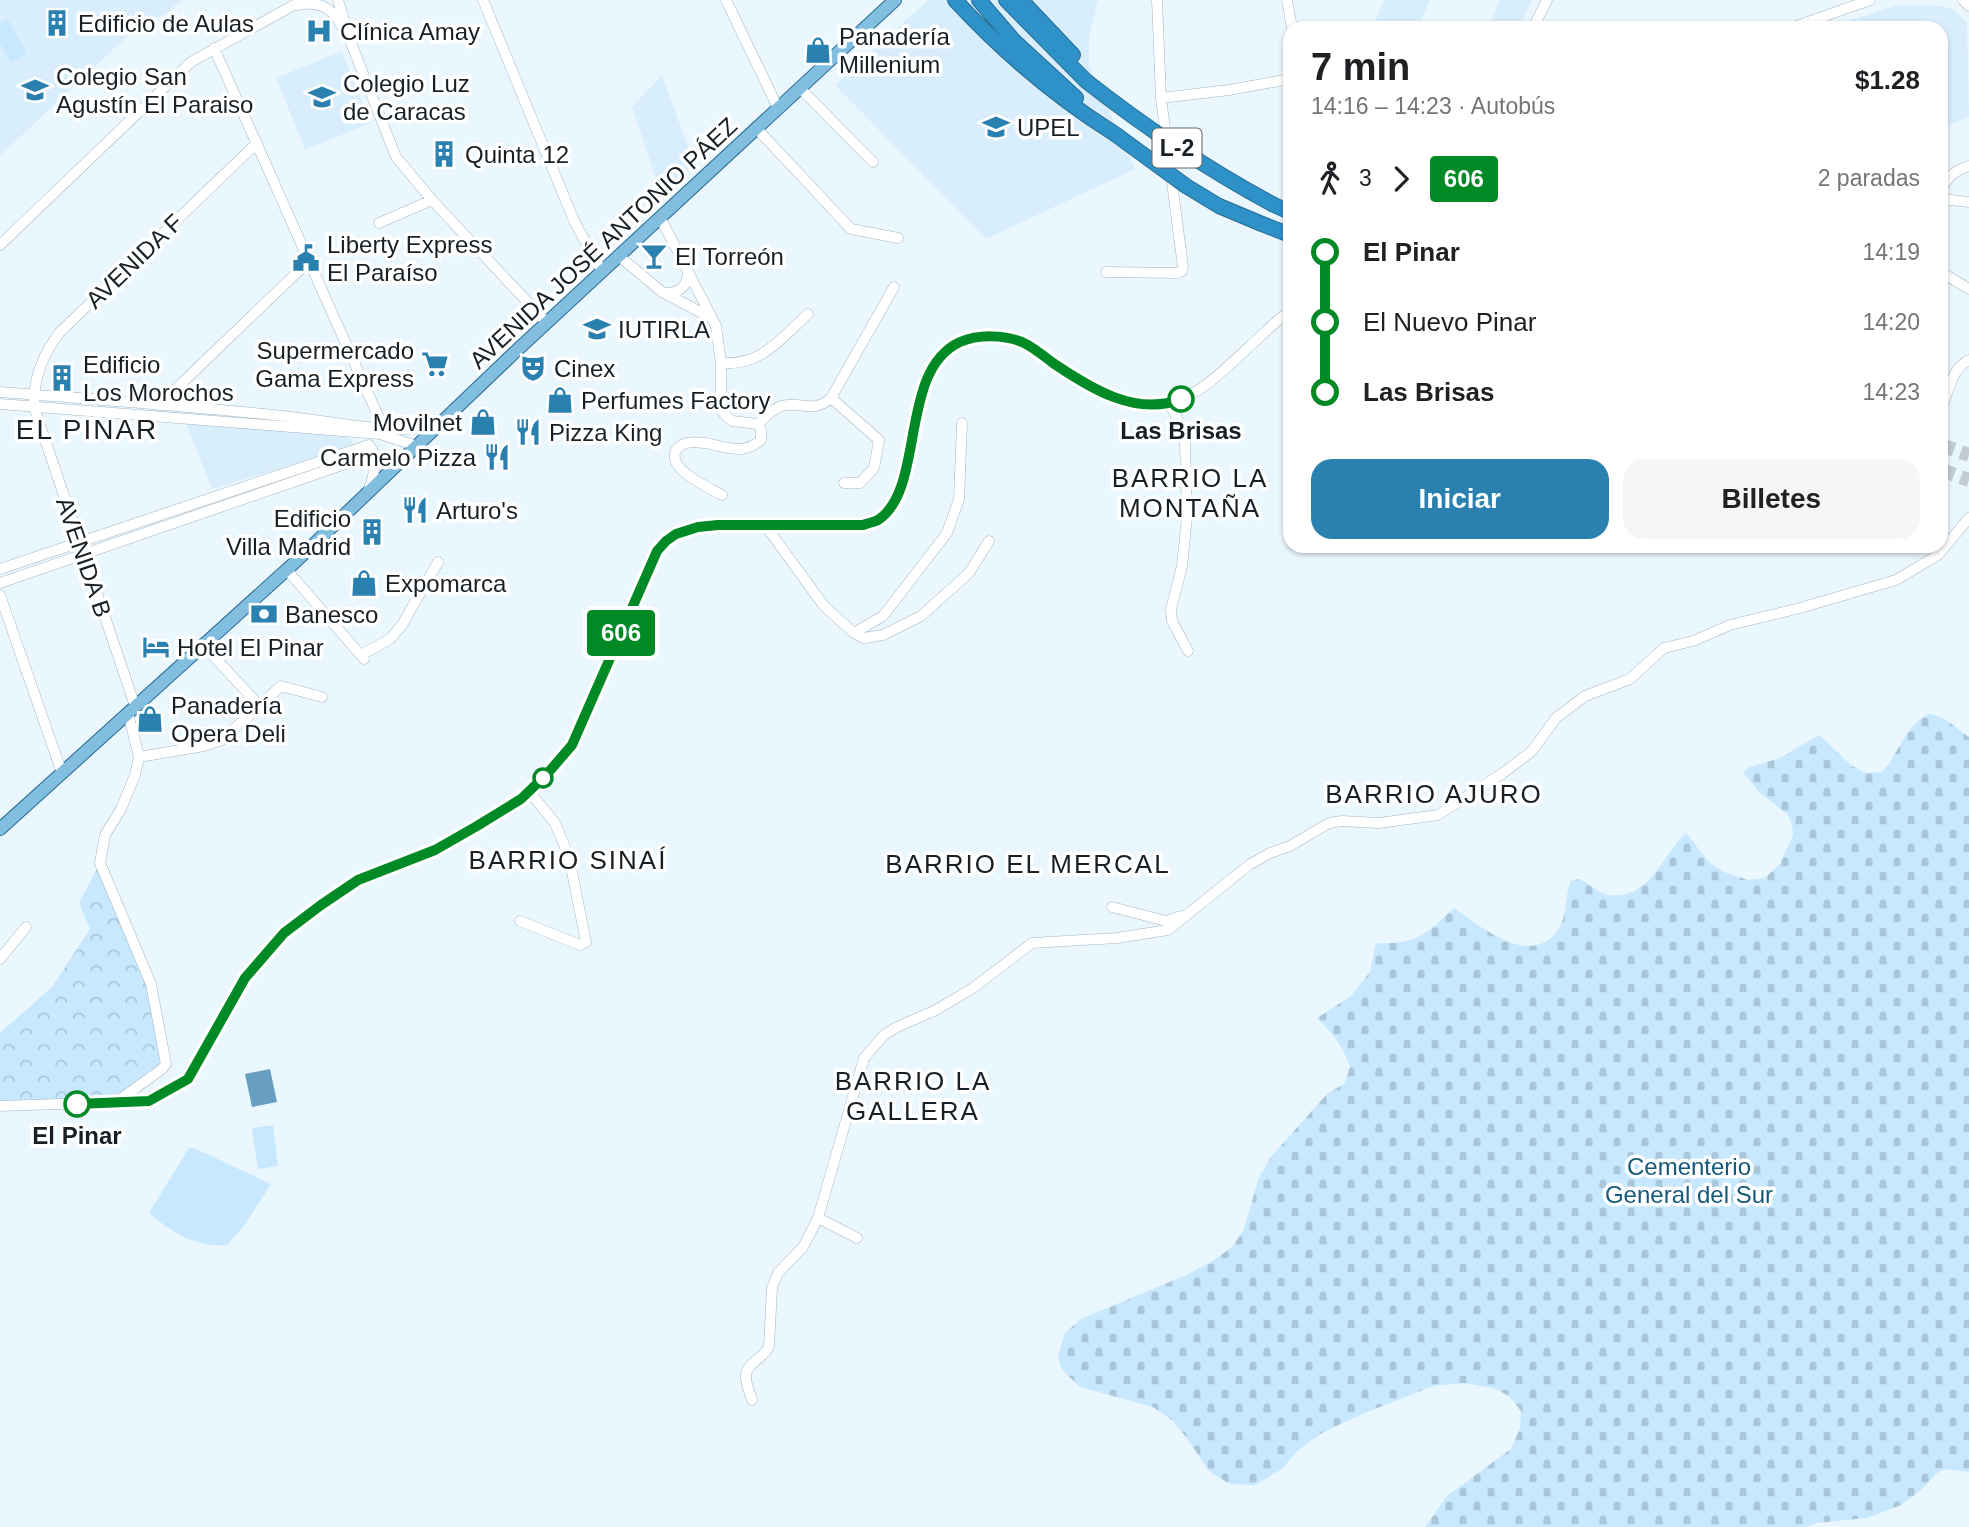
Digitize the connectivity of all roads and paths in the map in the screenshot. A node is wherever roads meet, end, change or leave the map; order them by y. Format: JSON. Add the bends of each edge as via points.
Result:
{"nodes":[{"id":1,"x":303,"y":0,"type":"edge"},
{"id":2,"x":338,"y":0,"type":"edge"},
{"id":3,"x":483,"y":0,"type":"edge"},
{"id":4,"x":726,"y":0,"type":"edge"},
{"id":5,"x":895,"y":0,"type":"edge"},
{"id":6,"x":955,"y":0,"type":"edge"},
{"id":7,"x":979,"y":0,"type":"edge"},
{"id":8,"x":1006,"y":0,"type":"edge"},
{"id":9,"x":1021,"y":0,"type":"edge"},
{"id":10,"x":1157,"y":0,"type":"edge"},
{"id":11,"x":1287,"y":0,"type":"edge"},
{"id":12,"x":1547,"y":0,"type":"edge"},
{"id":13,"x":1870,"y":0,"type":"edge"},
{"id":14,"x":1963,"y":0,"type":"edge"},
{"id":15,"x":288,"y":3,"type":"edge"},
{"id":16,"x":1969,"y":6,"type":"edge"},
{"id":17,"x":1291,"y":21,"type":"edge"},
{"id":18,"x":1536,"y":21,"type":"edge"},
{"id":19,"x":1811,"y":21,"type":"edge"},
{"id":20,"x":351,"y":43,"type":"junction"},
{"id":21,"x":214,"y":48,"type":"junction"},
{"id":22,"x":1283,"y":80,"type":"edge"},
{"id":23,"x":1086,"y":81,"type":"junction"},
{"id":24,"x":800,"y":88,"type":"junction"},
{"id":25,"x":1161,"y":98,"type":"junction"},
{"id":26,"x":778,"y":108,"type":"junction"},
{"id":27,"x":757,"y":129,"type":"junction"},
{"id":28,"x":1115,"y":134,"type":"junction"},
{"id":29,"x":257,"y":143,"type":"junction"},
{"id":30,"x":873,"y":162,"type":"dead end"},
{"id":31,"x":1969,"y":166,"type":"edge"},
{"id":32,"x":1948,"y":177,"type":"edge"},
{"id":33,"x":432,"y":200,"type":"junction"},
{"id":34,"x":1948,"y":200,"type":"edge"},
{"id":35,"x":1969,"y":202,"type":"edge"},
{"id":36,"x":1283,"y":209,"type":"edge"},
{"id":37,"x":661,"y":219,"type":"junction"},
{"id":38,"x":379,"y":223,"type":"dead end"},
{"id":39,"x":1283,"y":232,"type":"edge"},
{"id":40,"x":898,"y":238,"type":"dead end"},
{"id":41,"x":0,"y":245,"type":"edge"},
{"id":42,"x":619,"y":256,"type":"junction"},
{"id":43,"x":310,"y":260,"type":"junction"},
{"id":44,"x":602,"y":271,"type":"junction"},
{"id":45,"x":688,"y":271,"type":"junction"},
{"id":46,"x":1106,"y":272,"type":"dead end"},
{"id":47,"x":1948,"y":276,"type":"edge"},
{"id":48,"x":894,"y":287,"type":"dead end"},
{"id":49,"x":1969,"y":289,"type":"edge"},
{"id":50,"x":662,"y":292,"type":"junction"},
{"id":51,"x":808,"y":314,"type":"dead end"},
{"id":52,"x":711,"y":317,"type":"junction"},
{"id":53,"x":1283,"y":318,"type":"edge"},
{"id":54,"x":547,"y":323,"type":"junction"},
{"id":55,"x":1969,"y":360,"type":"edge"},
{"id":56,"x":721,"y":363,"type":"junction"},
{"id":57,"x":1948,"y":386,"type":"edge"},
{"id":58,"x":0,"y":392,"type":"edge"},
{"id":59,"x":33,"y":395,"type":"junction"},
{"id":60,"x":831,"y":398,"type":"junction"},
{"id":61,"x":0,"y":404,"type":"edge"},
{"id":62,"x":1170,"y":404,"type":"junction"},
{"id":63,"x":159,"y":405,"type":"junction"},
{"id":64,"x":34,"y":407,"type":"junction"},
{"id":65,"x":158,"y":417,"type":"junction"},
{"id":66,"x":962,"y":423,"type":"dead end"},
{"id":67,"x":758,"y":424,"type":"junction"},
{"id":68,"x":438,"y":426,"type":"junction"},
{"id":69,"x":383,"y":427,"type":"junction"},
{"id":70,"x":350,"y":431,"type":"junction"},
{"id":71,"x":417,"y":446,"type":"junction"},
{"id":72,"x":372,"y":450,"type":"junction"},
{"id":73,"x":844,"y":483,"type":"dead end"},
{"id":74,"x":368,"y":492,"type":"junction"},
{"id":75,"x":722,"y":495,"type":"dead end"},
{"id":76,"x":1969,"y":518,"type":"edge"},
{"id":77,"x":765,"y":525,"type":"junction"},
{"id":78,"x":79,"y":541,"type":"junction"},
{"id":79,"x":989,"y":541,"type":"dead end"},
{"id":80,"x":1948,"y":543,"type":"edge"},
{"id":81,"x":1940,"y":553,"type":"edge"},
{"id":82,"x":83,"y":554,"type":"junction"},
{"id":83,"x":439,"y":562,"type":"dead end"},
{"id":84,"x":0,"y":569,"type":"edge"},
{"id":85,"x":287,"y":569,"type":"junction"},
{"id":86,"x":0,"y":583,"type":"edge"},
{"id":87,"x":0,"y":595,"type":"edge"},
{"id":88,"x":855,"y":633,"type":"junction"},
{"id":89,"x":203,"y":645,"type":"junction"},
{"id":90,"x":1188,"y":651,"type":"dead end"},
{"id":91,"x":322,"y":697,"type":"dead end"},
{"id":92,"x":259,"y":705,"type":"junction"},
{"id":93,"x":132,"y":709,"type":"junction"},
{"id":94,"x":116,"y":723,"type":"junction"},
{"id":95,"x":135,"y":739,"type":"junction"},
{"id":96,"x":139,"y":757,"type":"junction"},
{"id":97,"x":62,"y":773,"type":"junction"},
{"id":98,"x":529,"y":791,"type":"junction"},
{"id":99,"x":0,"y":829,"type":"edge"},
{"id":100,"x":1206,"y":902,"type":"junction"},
{"id":101,"x":1112,"y":907,"type":"dead end"},
{"id":102,"x":520,"y":921,"type":"dead end"},
{"id":103,"x":26,"y":927,"type":"dead end"},
{"id":104,"x":0,"y":959,"type":"edge"},
{"id":105,"x":114,"y":1103,"type":"junction"},
{"id":106,"x":0,"y":1106,"type":"edge"},
{"id":107,"x":818,"y":1218,"type":"junction"},
{"id":108,"x":857,"y":1238,"type":"dead end"},
{"id":109,"x":752,"y":1400,"type":"dead end"}],
"edges":[{"from":1,"to":15,"type":"street"},
{"from":2,"to":20,"type":"street"},
{"from":3,"to":44,"type":"street","via":[[575,223]]},
{"from":4,"to":26,"type":"street"},
{"from":5,"to":24,"type":"main road","name":"AVENIDA JOSÉ ANTONIO PÁEZ"},
{"from":6,"to":28,"type":"highway","via":[[1026,69],[1076,110]]},
{"from":7,"to":28,"type":"highway","number":"L-2","via":[[1014,41]]},
{"from":8,"to":23,"type":"highway","number":"L-2"},
{"from":9,"to":23,"type":"highway","via":[[1073,54]]},
{"from":10,"to":25,"type":"street"},
{"from":11,"to":17,"type":"street"},
{"from":12,"to":18,"type":"street"},
{"from":13,"to":19,"type":"street"},
{"from":14,"to":16,"type":"street"},
{"from":15,"to":20,"type":"street","via":[[318,4],[332,10]]},
{"from":15,"to":21,"type":"street"},
{"from":20,"to":33,"type":"street","via":[[396,157]]},
{"from":21,"to":29,"type":"street"},
{"from":21,"to":41,"type":"street","via":[[191,62]]},
{"from":22,"to":25,"type":"street"},
{"from":23,"to":36,"type":"highway","number":"L-2","bridge":true,"via":[[1139,123],[1221,177]]},
{"from":24,"to":26,"type":"main road","name":"AVENIDA JOSÉ ANTONIO PÁEZ"},
{"from":24,"to":30,"type":"street"},
{"from":25,"to":46,"type":"street","via":[[1184,267],[1177,273]]},
{"from":26,"to":27,"type":"main road","name":"AVENIDA JOSÉ ANTONIO PÁEZ"},
{"from":27,"to":37,"type":"main road","name":"AVENIDA JOSÉ ANTONIO PÁEZ"},
{"from":27,"to":40,"type":"street","via":[[851,229]]},
{"from":28,"to":39,"type":"highway","number":"L-2","bridge":true,"via":[[1208,200]]},
{"from":29,"to":43,"type":"street"},
{"from":29,"to":59,"type":"street","name":"AVENIDA F","via":[[60,332],[42,361]]},
{"from":31,"to":32,"type":"street"},
{"from":33,"to":38,"type":"street"},
{"from":33,"to":54,"type":"street"},
{"from":34,"to":35,"type":"street"},
{"from":37,"to":42,"type":"main road","name":"AVENIDA JOSÉ ANTONIO PÁEZ"},
{"from":37,"to":45,"type":"street"},
{"from":42,"to":44,"type":"main road","name":"AVENIDA JOSÉ ANTONIO PÁEZ"},
{"from":42,"to":50,"type":"street"},
{"from":43,"to":63,"type":"street"},
{"from":43,"to":69,"type":"street"},
{"from":44,"to":54,"type":"main road","name":"AVENIDA JOSÉ ANTONIO PÁEZ"},
{"from":45,"to":50,"type":"street","via":[[681,290]]},
{"from":45,"to":52,"type":"street"},
{"from":47,"to":49,"type":"street"},
{"from":48,"to":60,"type":"street"},
{"from":50,"to":52,"type":"street"},
{"from":51,"to":56,"type":"street","via":[[760,356],[748,362]]},
{"from":52,"to":56,"type":"street","via":[[719,335]]},
{"from":53,"to":62,"type":"street","via":[[1209,382]]},
{"from":54,"to":68,"type":"main road","name":"AVENIDA JOSÉ ANTONIO PÁEZ"},
{"from":55,"to":57,"type":"street","via":[[1961,364]]},
{"from":56,"to":67,"type":"street","via":[[723,413],[732,421]]},
{"from":58,"to":59,"type":"street"},
{"from":59,"to":63,"type":"street"},
{"from":59,"to":64,"type":"street","name":"AVENIDA F"},
{"from":60,"to":67,"type":"street","via":[[816,407],[783,405]]},
{"from":60,"to":73,"type":"street","via":[[879,440],[874,468],[860,483]]},
{"from":61,"to":64,"type":"street"},
{"from":62,"to":77,"type":"street","via":[[1115,397],[1083,384],[1024,343],[1004,337],[960,342],[930,370],[899,495],[878,520],[863,525]]},
{"from":62,"to":90,"type":"street","via":[[1185,443],[1187,517],[1171,609],[1172,621]]},
{"from":63,"to":65,"type":"street"},
{"from":63,"to":69,"type":"street"},
{"from":64,"to":65,"type":"street"},
{"from":64,"to":78,"type":"street","name":"AVENIDA B"},
{"from":65,"to":70,"type":"street"},
{"from":66,"to":88,"type":"street","via":[[959,499],[947,533],[883,616]]},
{"from":67,"to":75,"type":"street","via":[[762,438],[750,447],[690,443],[674,453],[686,474]]},
{"from":68,"to":69,"type":"street"},
{"from":68,"to":71,"type":"main road","name":"AVENIDA JOSÉ ANTONIO PÁEZ"},
{"from":70,"to":71,"type":"street","via":[[380,434]]},
{"from":70,"to":72,"type":"street"},
{"from":71,"to":74,"type":"main road","name":"AVENIDA JOSÉ ANTONIO PÁEZ"},
{"from":72,"to":74,"type":"street","via":[[375,470]]},
{"from":72,"to":78,"type":"street"},
{"from":72,"to":82,"type":"street"},
{"from":74,"to":85,"type":"main road","name":"AVENIDA JOSÉ ANTONIO PÁEZ"},
{"from":76,"to":80,"type":"street"},
{"from":77,"to":88,"type":"street","via":[[817,597]]},
{"from":77,"to":98,"type":"street","via":[[685,530],[657,551],[572,745]]},
{"from":78,"to":82,"type":"street","name":"AVENIDA B"},
{"from":78,"to":84,"type":"street"},
{"from":79,"to":88,"type":"street","via":[[969,573],[921,616],[883,635],[864,638]]},
{"from":81,"to":100,"type":"street","via":[[1896,580],[1730,625],[1664,648],[1630,679],[1585,696],[1556,718],[1532,751],[1438,815],[1379,823],[1329,823],[1260,858]]},
{"from":82,"to":86,"type":"street"},
{"from":82,"to":93,"type":"street","name":"AVENIDA B"},
{"from":83,"to":85,"type":"street","via":[[402,625],[363,657]]},
{"from":85,"to":89,"type":"main road","name":"AVENIDA JOSÉ ANTONIO PÁEZ"},
{"from":87,"to":97,"type":"street"},
{"from":89,"to":92,"type":"street"},
{"from":89,"to":93,"type":"main road","name":"AVENIDA JOSÉ ANTONIO PÁEZ"},
{"from":91,"to":92,"type":"street","via":[[281,686]]},
{"from":92,"to":96,"type":"street","via":[[222,740]]},
{"from":93,"to":94,"type":"main road","name":"AVENIDA JOSÉ ANTONIO PÁEZ"},
{"from":93,"to":95,"type":"street","name":"AVENIDA B"},
{"from":94,"to":95,"type":"street"},
{"from":94,"to":97,"type":"main road","name":"AVENIDA JOSÉ ANTONIO PÁEZ"},
{"from":95,"to":96,"type":"street","name":"AVENIDA B"},
{"from":96,"to":105,"type":"street","via":[[121,809],[105,835],[100,863],[151,984],[166,1063]]},
{"from":97,"to":99,"type":"main road","name":"AVENIDA JOSÉ ANTONIO PÁEZ"},
{"from":98,"to":102,"type":"street","via":[[555,823],[569,857],[586,942],[580,945]]},
{"from":98,"to":105,"type":"street","via":[[435,850],[358,880],[321,905],[284,933],[245,978],[188,1079],[149,1101]]},
{"from":100,"to":101,"type":"street","via":[[1171,920]]},
{"from":100,"to":107,"type":"street","via":[[1162,932],[1032,943],[973,988],[884,1035],[864,1058]]},
{"from":103,"to":104,"type":"street"},
{"from":105,"to":106,"type":"street"},
{"from":107,"to":108,"type":"street"},
{"from":107,"to":109,"type":"street","via":[[772,1288],[769,1346],[748,1367],[746,1377]]}]}
